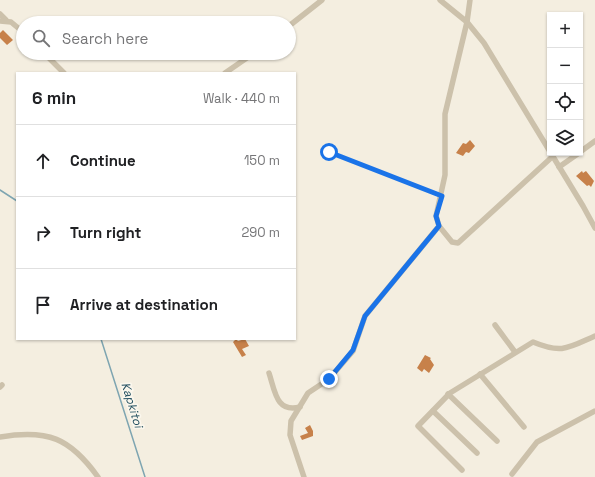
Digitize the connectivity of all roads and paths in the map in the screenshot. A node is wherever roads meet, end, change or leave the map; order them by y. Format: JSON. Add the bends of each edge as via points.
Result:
{"nodes":[{"id":1,"x":322,"y":0,"type":"edge"},
{"id":2,"x":440,"y":0,"type":"edge"},
{"id":3,"x":470,"y":0,"type":"edge"},
{"id":4,"x":0,"y":14,"type":"edge"},
{"id":5,"x":3,"y":20,"type":"edge"},
{"id":6,"x":296,"y":20,"type":"edge"},
{"id":7,"x":467,"y":22,"type":"junction"},
{"id":8,"x":16,"y":28,"type":"edge"},
{"id":9,"x":51,"y":60,"type":"edge"},
{"id":10,"x":244,"y":60,"type":"edge"},
{"id":11,"x":63,"y":72,"type":"edge"},
{"id":12,"x":226,"y":72,"type":"edge"},
{"id":13,"x":595,"y":141,"type":"edge"},
{"id":14,"x":583,"y":150,"type":"edge"},
{"id":15,"x":329,"y":152,"type":"dead end"},
{"id":16,"x":575,"y":156,"type":"edge"},
{"id":17,"x":552,"y":157,"type":"junction"},
{"id":18,"x":559,"y":167,"type":"junction"},
{"id":19,"x":442,"y":196,"type":"junction"},
{"id":20,"x":439,"y":226,"type":"junction"},
{"id":21,"x":595,"y":228,"type":"edge"},
{"id":22,"x":495,"y":325,"type":"dead end"},
{"id":23,"x":595,"y":336,"type":"edge"},
{"id":24,"x":515,"y":352,"type":"junction"},
{"id":25,"x":269,"y":373,"type":"dead end"},
{"id":26,"x":480,"y":374,"type":"junction"},
{"id":27,"x":448,"y":394,"type":"junction"},
{"id":28,"x":300,"y":407,"type":"junction"},
{"id":29,"x":433,"y":411,"type":"junction"},
{"id":30,"x":595,"y":411,"type":"edge"},
{"id":31,"x":524,"y":427,"type":"dead end"},
{"id":32,"x":0,"y":437,"type":"edge"},
{"id":33,"x":497,"y":441,"type":"dead end"},
{"id":34,"x":477,"y":453,"type":"dead end"},
{"id":35,"x":462,"y":470,"type":"dead end"},
{"id":36,"x":512,"y":474,"type":"dead end"},
{"id":37,"x":98,"y":477,"type":"edge"},
{"id":38,"x":304,"y":477,"type":"edge"}],
"edges":[{"from":1,"to":6,"type":"street"},
{"from":2,"to":7,"type":"street"},
{"from":3,"to":7,"type":"street"},
{"from":4,"to":5,"type":"street"},
{"from":5,"to":8,"type":"street"},
{"from":7,"to":17,"type":"street","via":[[490,53]]},
{"from":7,"to":19,"type":"street","via":[[445,114],[445,175]]},
{"from":9,"to":11,"type":"street"},
{"from":10,"to":12,"type":"street"},
{"from":13,"to":14,"type":"street"},
{"from":15,"to":19,"type":"path"},
{"from":16,"to":18,"type":"street"},
{"from":17,"to":18,"type":"street"},
{"from":17,"to":20,"type":"street","via":[[458,243],[452,242]]},
{"from":18,"to":21,"type":"street"},
{"from":19,"to":20,"type":"street","via":[[436,216]]},
{"from":20,"to":28,"type":"street","via":[[365,316],[353,350],[329,379],[308,393]]},
{"from":22,"to":24,"type":"street"},
{"from":23,"to":24,"type":"street","via":[[565,349],[544,347],[533,342]]},
{"from":24,"to":26,"type":"street"},
{"from":25,"to":28,"type":"street","via":[[280,404],[291,409]]},
{"from":26,"to":27,"type":"street"},
{"from":26,"to":31,"type":"street"},
{"from":27,"to":29,"type":"street"},
{"from":27,"to":33,"type":"street"},
{"from":28,"to":38,"type":"street","via":[[291,421],[290,435]]},
{"from":29,"to":34,"type":"street"},
{"from":29,"to":35,"type":"street","via":[[418,426]]},
{"from":30,"to":36,"type":"street","via":[[537,442]]},
{"from":32,"to":37,"type":"street","via":[[14,435],[59,439],[72,447]]}]}
